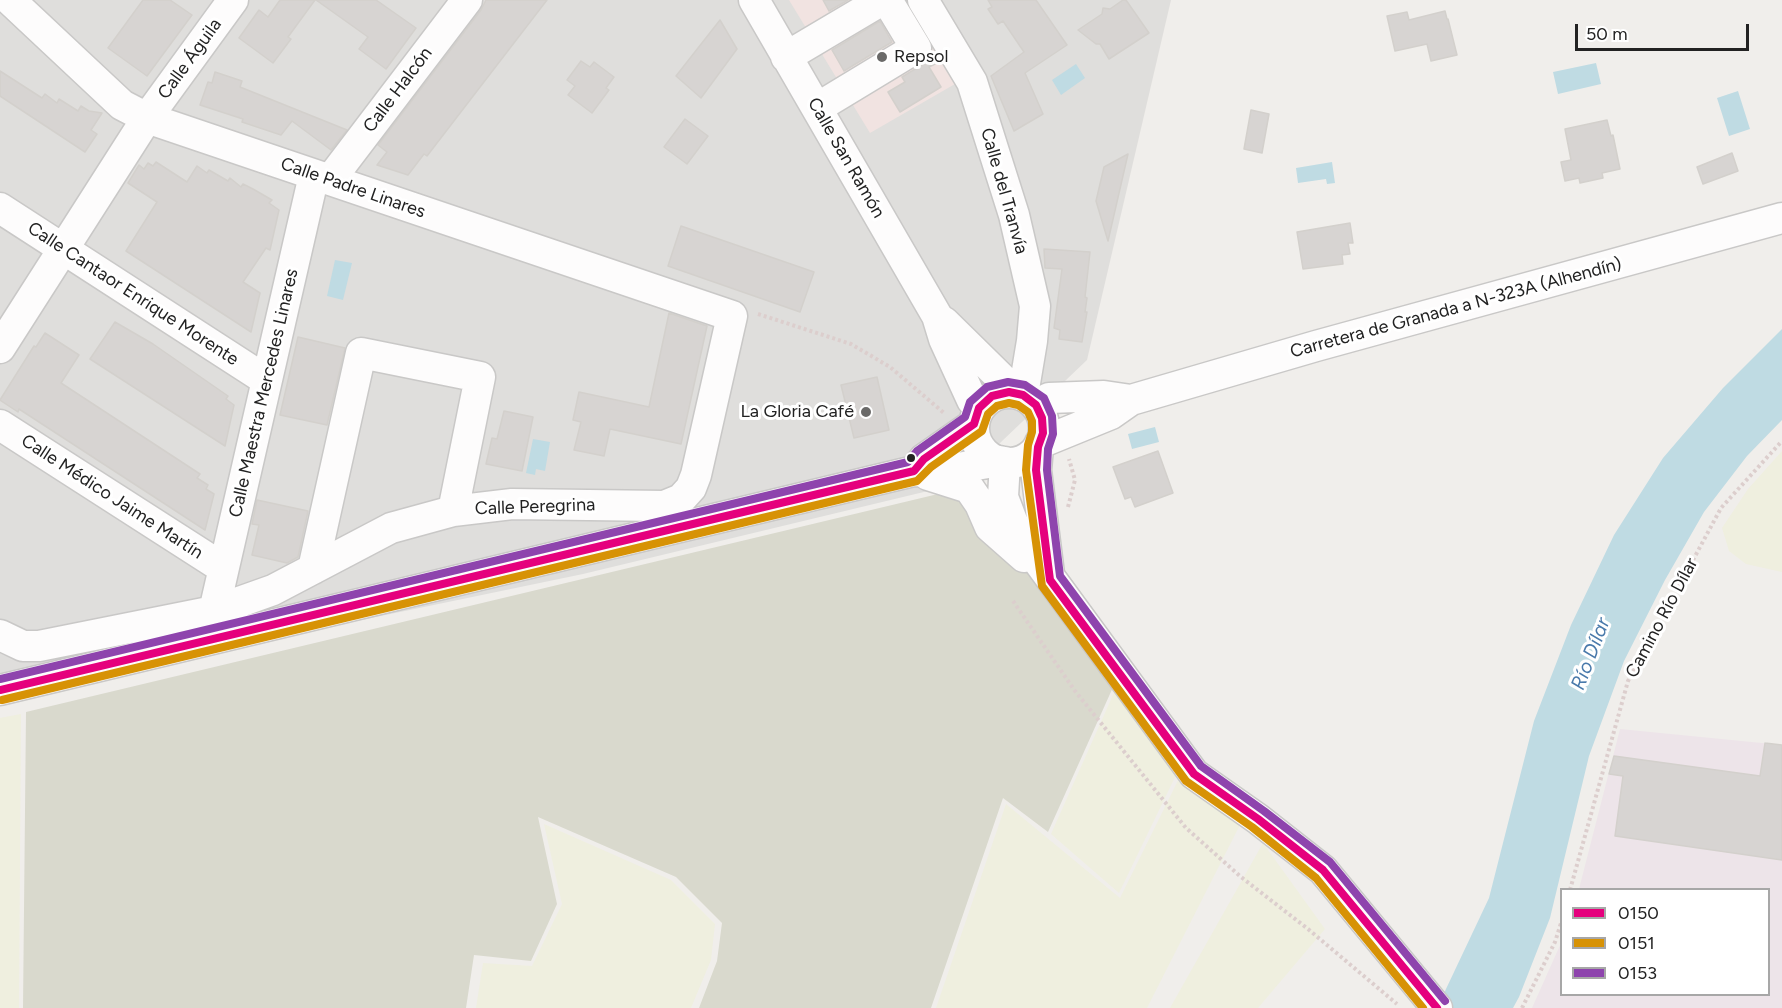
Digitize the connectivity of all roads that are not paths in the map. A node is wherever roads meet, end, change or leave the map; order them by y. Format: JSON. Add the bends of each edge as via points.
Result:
{"nodes":[{"id":1,"x":10,"y":0,"type":"edge"},
{"id":2,"x":233,"y":0,"type":"edge"},
{"id":3,"x":467,"y":0,"type":"edge"},
{"id":4,"x":754,"y":0,"type":"edge"},
{"id":5,"x":882,"y":0,"type":"edge"},
{"id":6,"x":887,"y":0,"type":"edge"},
{"id":7,"x":923,"y":0,"type":"edge"},
{"id":8,"x":786,"y":57,"type":"junction"},
{"id":9,"x":817,"y":108,"type":"junction"},
{"id":10,"x":147,"y":118,"type":"junction"},
{"id":11,"x":322,"y":177,"type":"junction"},
{"id":12,"x":0,"y":208,"type":"edge"},
{"id":13,"x":1782,"y":219,"type":"edge"},
{"id":14,"x":63,"y":249,"type":"junction"},
{"id":15,"x":938,"y":316,"type":"junction"},
{"id":16,"x":0,"y":348,"type":"edge"},
{"id":17,"x":266,"y":380,"type":"junction"},
{"id":18,"x":1023,"y":398,"type":"junction"},
{"id":19,"x":1131,"y":400,"type":"junction"},
{"id":20,"x":976,"y":416,"type":"junction"},
{"id":21,"x":0,"y":425,"type":"edge"},
{"id":22,"x":1049,"y":447,"type":"junction"},
{"id":23,"x":1002,"y":462,"type":"junction"},
{"id":24,"x":914,"y":471,"type":"junction"},
{"id":25,"x":691,"y":488,"type":"joint"},
{"id":26,"x":453,"y":511,"type":"junction"},
{"id":27,"x":223,"y":568,"type":"junction"},
{"id":28,"x":313,"y":568,"type":"junction"},
{"id":29,"x":1050,"y":580,"type":"junction"},
{"id":30,"x":214,"y":611,"type":"junction"},
{"id":31,"x":0,"y":635,"type":"edge"},
{"id":32,"x":0,"y":690,"type":"edge"},
{"id":33,"x":1421,"y":1003,"type":"edge"}],
"edges":[{"from":1,"to":10,"type":"street","name":"Calle Padre Linares","via":[[122,105]]},
{"from":2,"to":10,"type":"street","name":"Calle Águila"},
{"from":3,"to":11,"type":"street","name":"Calle Halcón"},
{"from":4,"to":8,"type":"street","name":"Calle San Ramón"},
{"from":5,"to":8,"type":"street"},
{"from":6,"to":9,"type":"street","via":[[916,48]]},
{"from":7,"to":18,"type":"street","name":"Calle del Tranvía","via":[[972,82],[1014,215],[1035,306]]},
{"from":8,"to":9,"type":"street","name":"Calle San Ramón"},
{"from":9,"to":15,"type":"street","name":"Calle San Ramón"},
{"from":10,"to":11,"type":"street","name":"Calle Padre Linares"},
{"from":10,"to":14,"type":"street","name":"Calle Águila"},
{"from":11,"to":17,"type":"street","name":"Calle Maestra Mercedes Linares"},
{"from":11,"to":25,"type":"street","name":"Calle Padre Linares","via":[[732,316]]},
{"from":12,"to":14,"type":"street","name":"Calle Cantaor Enrique Morente"},
{"from":13,"to":19,"type":"street","name":"Carretera de Granada a N-323A (Alhendín)","via":[[1316,345]]},
{"from":14,"to":16,"type":"street","name":"Calle Águila"},
{"from":14,"to":17,"type":"street","name":"Calle Cantaor Enrique Morente"},
{"from":15,"to":18,"type":"street","name":"Calle San Ramón"},
{"from":15,"to":20,"type":"street","name":"Calle San Ramón"},
{"from":17,"to":27,"type":"street","name":"Calle Maestra Mercedes Linares"},
{"from":18,"to":19,"type":"street","name":"Carretera de Granada a N-323A (Alhendín)","via":[[1104,396]]},
{"from":18,"to":20,"type":"street","via":[[992,396]]},
{"from":18,"to":22,"type":"street","via":[[1042,418]]},
{"from":19,"to":22,"type":"street","name":"Carretera de Granada a N-323A (Alhendín)"},
{"from":20,"to":23,"type":"street","via":[[975,437],[981,449]]},
{"from":20,"to":24,"type":"street"},
{"from":21,"to":27,"type":"street","name":"Calle Médico Jaime Martín"},
{"from":22,"to":23,"type":"street","via":[[1017,461]]},
{"from":22,"to":29,"type":"street","via":[[1036,470]]},
{"from":23,"to":24,"type":"street","via":[[934,472]]},
{"from":23,"to":29,"type":"street","via":[[1003,497],[1016,531]]},
{"from":24,"to":29,"type":"street","via":[[969,488],[990,527]]},
{"from":24,"to":32,"type":"street"},
{"from":25,"to":26,"type":"street","name":"Calle Peregrina","via":[[681,499],[664,506],[512,504]]},
{"from":26,"to":28,"type":"street","name":"Calle Peregrina","via":[[391,528]]},
{"from":26,"to":28,"type":"street","via":[[480,377],[361,353]]},
{"from":27,"to":30,"type":"street","name":"Calle Maestra Mercedes Linares"},
{"from":28,"to":30,"type":"street","name":"Calle Peregrina","via":[[273,590]]},
{"from":29,"to":33,"type":"street","via":[[1194,774],[1323,870]]},
{"from":30,"to":31,"type":"street","name":"Calle Peregrina","via":[[39,646],[23,646]]}]}
